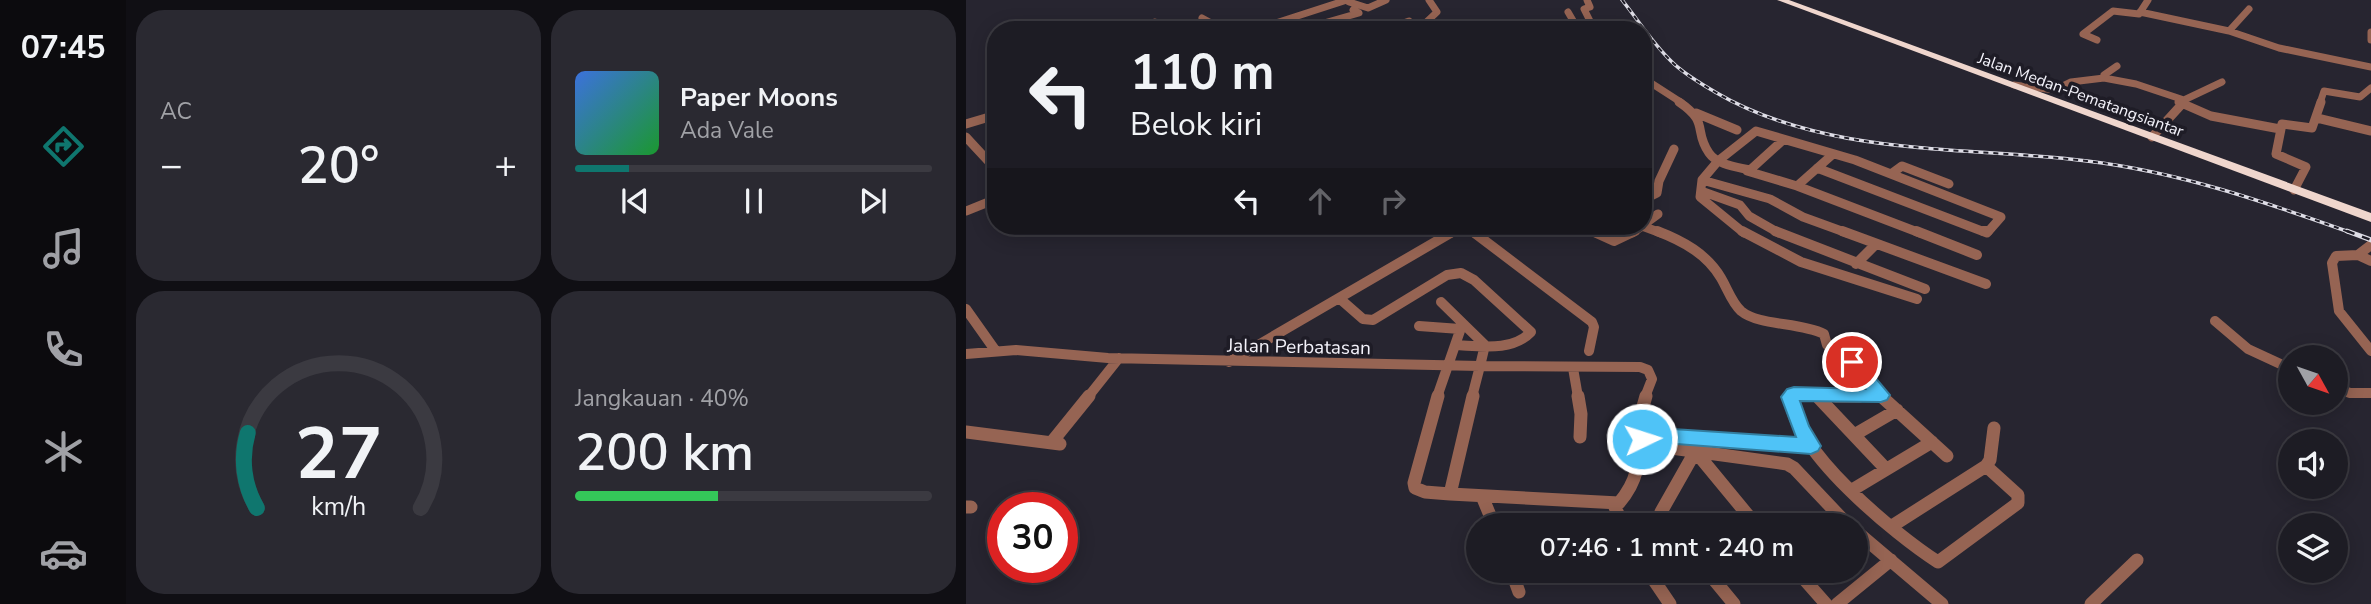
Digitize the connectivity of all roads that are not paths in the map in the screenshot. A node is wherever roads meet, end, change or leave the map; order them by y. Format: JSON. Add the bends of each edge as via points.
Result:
{"nodes":[{"id":1,"x":1346,"y":0,"type":"edge"},
{"id":2,"x":1386,"y":0,"type":"edge"},
{"id":3,"x":1429,"y":0,"type":"edge"},
{"id":4,"x":1587,"y":0,"type":"edge"},
{"id":5,"x":1781,"y":0,"type":"edge"},
{"id":6,"x":2148,"y":0,"type":"edge"},
{"id":7,"x":2249,"y":9,"type":"dead end"},
{"id":8,"x":1312,"y":11,"type":"junction"},
{"id":9,"x":1568,"y":12,"type":"dead end"},
{"id":10,"x":2140,"y":12,"type":"junction"},
{"id":11,"x":1369,"y":17,"type":"dead end"},
{"id":12,"x":1202,"y":18,"type":"dead end"},
{"id":13,"x":1208,"y":21,"type":"edge"},
{"id":14,"x":1281,"y":21,"type":"edge"},
{"id":15,"x":1331,"y":21,"type":"joint"},
{"id":16,"x":1428,"y":21,"type":"edge"},
{"id":17,"x":1574,"y":21,"type":"edge"},
{"id":18,"x":1590,"y":21,"type":"edge"},
{"id":19,"x":2229,"y":31,"type":"junction"},
{"id":20,"x":2371,"y":32,"type":"edge"},
{"id":21,"x":2096,"y":40,"type":"dead end"},
{"id":22,"x":2371,"y":40,"type":"edge"},
{"id":23,"x":2117,"y":66,"type":"dead end"},
{"id":24,"x":2371,"y":67,"type":"edge"},
{"id":25,"x":2104,"y":75,"type":"junction"},
{"id":26,"x":2222,"y":82,"type":"dead end"},
{"id":27,"x":1652,"y":84,"type":"edge"},
{"id":28,"x":2014,"y":85,"type":"junction"},
{"id":29,"x":2371,"y":88,"type":"edge"},
{"id":30,"x":2360,"y":97,"type":"junction"},
{"id":31,"x":2371,"y":100,"type":"edge"},
{"id":32,"x":2180,"y":101,"type":"junction"},
{"id":33,"x":1696,"y":113,"type":"junction"},
{"id":34,"x":987,"y":118,"type":"edge"},
{"id":35,"x":2317,"y":118,"type":"junction"},
{"id":36,"x":966,"y":124,"type":"edge"},
{"id":37,"x":2280,"y":129,"type":"junction"},
{"id":38,"x":1737,"y":130,"type":"dead end"},
{"id":39,"x":2371,"y":131,"type":"edge"},
{"id":40,"x":966,"y":137,"type":"edge"},
{"id":41,"x":2152,"y":137,"type":"junction"},
{"id":42,"x":1783,"y":140,"type":"junction"},
{"id":43,"x":1674,"y":149,"type":"dead end"},
{"id":44,"x":1832,"y":155,"type":"junction"},
{"id":45,"x":987,"y":160,"type":"edge"},
{"id":46,"x":1718,"y":161,"type":"junction"},
{"id":47,"x":1890,"y":162,"type":"dead end"},
{"id":48,"x":1902,"y":166,"type":"junction"},
{"id":49,"x":1817,"y":168,"type":"junction"},
{"id":50,"x":1747,"y":171,"type":"junction"},
{"id":51,"x":1891,"y":174,"type":"junction"},
{"id":52,"x":1702,"y":180,"type":"junction"},
{"id":53,"x":1949,"y":184,"type":"dead end"},
{"id":54,"x":1797,"y":186,"type":"junction"},
{"id":55,"x":2294,"y":190,"type":"junction"},
{"id":56,"x":1701,"y":191,"type":"junction"},
{"id":57,"x":1652,"y":196,"type":"edge"},
{"id":58,"x":987,"y":203,"type":"edge"},
{"id":59,"x":966,"y":211,"type":"edge"},
{"id":60,"x":1658,"y":214,"type":"dead end"},
{"id":61,"x":1652,"y":218,"type":"edge"},
{"id":62,"x":2371,"y":218,"type":"edge"},
{"id":63,"x":1652,"y":229,"type":"edge"},
{"id":64,"x":1448,"y":235,"type":"edge"},
{"id":65,"x":1476,"y":235,"type":"edge"},
{"id":66,"x":1601,"y":235,"type":"edge"},
{"id":67,"x":1630,"y":235,"type":"edge"},
{"id":68,"x":1876,"y":244,"type":"junction"},
{"id":69,"x":2371,"y":245,"type":"edge"},
{"id":70,"x":1977,"y":255,"type":"dead end"},
{"id":71,"x":2358,"y":255,"type":"junction"},
{"id":72,"x":2371,"y":261,"type":"edge"},
{"id":73,"x":1856,"y":264,"type":"junction"},
{"id":74,"x":1986,"y":284,"type":"dead end"},
{"id":75,"x":1925,"y":289,"type":"dead end"},
{"id":76,"x":1339,"y":298,"type":"junction"},
{"id":77,"x":1917,"y":299,"type":"dead end"},
{"id":78,"x":1441,"y":302,"type":"dead end"},
{"id":79,"x":966,"y":309,"type":"edge"},
{"id":80,"x":2215,"y":321,"type":"dead end"},
{"id":81,"x":1419,"y":326,"type":"dead end"},
{"id":82,"x":1461,"y":327,"type":"junction"},
{"id":83,"x":1455,"y":345,"type":"junction"},
{"id":84,"x":1485,"y":345,"type":"junction"},
{"id":85,"x":995,"y":350,"type":"junction"},
{"id":86,"x":1589,"y":351,"type":"dead end"},
{"id":87,"x":2371,"y":351,"type":"edge"},
{"id":88,"x":966,"y":354,"type":"edge"},
{"id":89,"x":1119,"y":358,"type":"junction"},
{"id":90,"x":1229,"y":362,"type":"junction"},
{"id":91,"x":2278,"y":363,"type":"edge"},
{"id":92,"x":1448,"y":366,"type":"junction"},
{"id":93,"x":1481,"y":366,"type":"junction"},
{"id":94,"x":1573,"y":368,"type":"junction"},
{"id":95,"x":2348,"y":392,"type":"edge"},
{"id":96,"x":2371,"y":393,"type":"edge"},
{"id":97,"x":1816,"y":395,"type":"junction"},
{"id":98,"x":1881,"y":395,"type":"junction"},
{"id":99,"x":1897,"y":410,"type":"junction"},
{"id":100,"x":1994,"y":428,"type":"dead end"},
{"id":101,"x":966,"y":432,"type":"edge"},
{"id":102,"x":1854,"y":435,"type":"junction"},
{"id":103,"x":1580,"y":437,"type":"dead end"},
{"id":104,"x":1642,"y":439,"type":"junction"},
{"id":105,"x":1931,"y":442,"type":"junction"},
{"id":106,"x":1811,"y":446,"type":"junction"},
{"id":107,"x":1697,"y":453,"type":"junction"},
{"id":108,"x":1947,"y":456,"type":"dead end"},
{"id":109,"x":1986,"y":466,"type":"junction"},
{"id":110,"x":1886,"y":469,"type":"junction"},
{"id":111,"x":1852,"y":490,"type":"junction"},
{"id":112,"x":1450,"y":494,"type":"junction"},
{"id":113,"x":1482,"y":496,"type":"junction"},
{"id":114,"x":1614,"y":505,"type":"junction"},
{"id":115,"x":1488,"y":513,"type":"edge"},
{"id":116,"x":1618,"y":513,"type":"edge"},
{"id":117,"x":1661,"y":513,"type":"edge"},
{"id":118,"x":1746,"y":513,"type":"edge"},
{"id":119,"x":1837,"y":513,"type":"edge"},
{"id":120,"x":1892,"y":526,"type":"junction"},
{"id":121,"x":1868,"y":541,"type":"edge"},
{"id":122,"x":2137,"y":560,"type":"dead end"},
{"id":123,"x":1891,"y":561,"type":"junction"},
{"id":124,"x":1516,"y":583,"type":"edge"},
{"id":125,"x":1656,"y":583,"type":"edge"},
{"id":126,"x":1717,"y":583,"type":"edge"},
{"id":127,"x":1807,"y":583,"type":"edge"},
{"id":128,"x":1519,"y":592,"type":"dead end"},
{"id":129,"x":1670,"y":604,"type":"edge"},
{"id":130,"x":1734,"y":604,"type":"edge"},
{"id":131,"x":1826,"y":604,"type":"edge"},
{"id":132,"x":1837,"y":604,"type":"edge"},
{"id":133,"x":1942,"y":604,"type":"edge"},
{"id":134,"x":2091,"y":604,"type":"edge"}],
"edges":[{"from":1,"to":2,"type":"street","via":[[1368,8]]},
{"from":1,"to":8,"type":"street"},
{"from":3,"to":16,"type":"street","via":[[1437,12]]},
{"from":4,"to":18,"type":"street","via":[[1590,7],[1584,9]]},
{"from":5,"to":28,"type":"highway","name":"Jalan Medan-Pematangsiantar"},
{"from":6,"to":10,"type":"street"},
{"from":7,"to":19,"type":"street"},
{"from":8,"to":14,"type":"street"},
{"from":8,"to":15,"type":"street"},
{"from":9,"to":17,"type":"street"},
{"from":10,"to":19,"type":"street"},
{"from":10,"to":21,"type":"street","via":[[2113,11],[2083,34]]},
{"from":11,"to":15,"type":"street","via":[[1356,12]]},
{"from":12,"to":13,"type":"street"},
{"from":19,"to":24,"type":"street","via":[[2279,48]]},
{"from":20,"to":22,"type":"street"},
{"from":23,"to":25,"type":"street"},
{"from":25,"to":28,"type":"street","via":[[2071,81],[2055,90]]},
{"from":25,"to":32,"type":"street","via":[[2174,95]]},
{"from":26,"to":32,"type":"street"},
{"from":27,"to":33,"type":"street"},
{"from":28,"to":41,"type":"highway","name":"Jalan Medan-Pematangsiantar"},
{"from":29,"to":30,"type":"street"},
{"from":30,"to":31,"type":"street"},
{"from":30,"to":35,"type":"street","via":[[2324,91]]},
{"from":32,"to":37,"type":"street","via":[[2211,116]]},
{"from":32,"to":41,"type":"street"},
{"from":33,"to":38,"type":"street"},
{"from":33,"to":46,"type":"street","via":[[1707,150]]},
{"from":34,"to":36,"type":"street"},
{"from":35,"to":37,"type":"street","via":[[2312,128],[2283,122]]},
{"from":35,"to":39,"type":"street"},
{"from":37,"to":55,"type":"street","via":[[2276,154],[2306,167]]},
{"from":40,"to":45,"type":"street"},
{"from":41,"to":55,"type":"highway","name":"Jalan Medan-Pematangsiantar"},
{"from":42,"to":44,"type":"street"},
{"from":42,"to":46,"type":"street","via":[[1756,131]]},
{"from":42,"to":50,"type":"street"},
{"from":43,"to":57,"type":"street"},
{"from":44,"to":49,"type":"street"},
{"from":44,"to":51,"type":"street"},
{"from":46,"to":50,"type":"street"},
{"from":46,"to":52,"type":"street"},
{"from":47,"to":48,"type":"street"},
{"from":48,"to":51,"type":"street"},
{"from":48,"to":53,"type":"street"},
{"from":49,"to":51,"type":"street","via":[[1987,233],[2001,217]]},
{"from":49,"to":54,"type":"street"},
{"from":50,"to":54,"type":"street"},
{"from":52,"to":56,"type":"street"},
{"from":52,"to":68,"type":"street","via":[[1770,199]]},
{"from":54,"to":70,"type":"street"},
{"from":55,"to":62,"type":"highway","name":"Jalan Medan-Pematangsiantar"},
{"from":56,"to":73,"type":"street","via":[[1740,205],[1776,232]]},
{"from":56,"to":77,"type":"street","via":[[1700,197],[1717,215],[1753,240]]},
{"from":58,"to":59,"type":"street"},
{"from":60,"to":61,"type":"street"},
{"from":63,"to":98,"type":"street","via":[[1686,243],[1714,267],[1741,311],[1798,323],[1824,334],[1827,345],[1857,366]]},
{"from":64,"to":76,"type":"street"},
{"from":65,"to":86,"type":"street","via":[[1592,322]]},
{"from":66,"to":67,"type":"street","via":[[1614,242]]},
{"from":68,"to":73,"type":"street"},
{"from":68,"to":74,"type":"street"},
{"from":69,"to":71,"type":"street"},
{"from":71,"to":72,"type":"street"},
{"from":71,"to":87,"type":"street","via":[[2336,256],[2332,263],[2339,311]]},
{"from":73,"to":75,"type":"street"},
{"from":76,"to":84,"type":"street","via":[[1363,319],[1373,320],[1447,275],[1461,273],[1531,332],[1516,342]]},
{"from":76,"to":90,"type":"street"},
{"from":78,"to":82,"type":"street"},
{"from":79,"to":85,"type":"street"},
{"from":80,"to":91,"type":"street","via":[[2248,349]]},
{"from":81,"to":82,"type":"street"},
{"from":82,"to":83,"type":"street"},
{"from":82,"to":84,"type":"street"},
{"from":83,"to":84,"type":"street"},
{"from":83,"to":92,"type":"street"},
{"from":84,"to":93,"type":"street"},
{"from":85,"to":88,"type":"street","name":"Jalan Perbatasan"},
{"from":85,"to":89,"type":"street","name":"Jalan Perbatasan"},
{"from":89,"to":90,"type":"street","name":"Jalan Perbatasan"},
{"from":89,"to":101,"type":"street","via":[[1056,443]]},
{"from":90,"to":92,"type":"street","name":"Jalan Perbatasan"},
{"from":92,"to":93,"type":"street","name":"Jalan Perbatasan"},
{"from":92,"to":112,"type":"street","via":[[1414,483],[1425,492]]},
{"from":93,"to":94,"type":"street","name":"Jalan Perbatasan"},
{"from":93,"to":112,"type":"street"},
{"from":94,"to":103,"type":"street"},
{"from":94,"to":104,"type":"street","name":"Jalan Perbatasan","via":[[1633,366],[1648,370],[1652,379],[1641,413]]},
{"from":95,"to":96,"type":"street"},
{"from":97,"to":98,"type":"street"},
{"from":97,"to":102,"type":"street"},
{"from":97,"to":106,"type":"street","via":[[1794,393],[1790,397]]},
{"from":98,"to":99,"type":"street"},
{"from":99,"to":102,"type":"street"},
{"from":99,"to":105,"type":"street"},
{"from":100,"to":109,"type":"street"},
{"from":102,"to":110,"type":"street"},
{"from":104,"to":106,"type":"street"},
{"from":104,"to":107,"type":"street"},
{"from":104,"to":114,"type":"street","via":[[1634,480]]},
{"from":105,"to":108,"type":"street"},
{"from":105,"to":110,"type":"street"},
{"from":106,"to":111,"type":"street"},
{"from":107,"to":117,"type":"street"},
{"from":107,"to":118,"type":"street"},
{"from":107,"to":119,"type":"street","via":[[1787,464]]},
{"from":109,"to":120,"type":"street"},
{"from":109,"to":120,"type":"street","via":[[2018,495],[2018,503],[1944,559],[1938,562]]},
{"from":110,"to":111,"type":"street"},
{"from":111,"to":120,"type":"street"},
{"from":112,"to":113,"type":"street"},
{"from":113,"to":114,"type":"street"},
{"from":113,"to":115,"type":"street"},
{"from":114,"to":116,"type":"street"},
{"from":121,"to":123,"type":"street"},
{"from":122,"to":134,"type":"street"},
{"from":123,"to":132,"type":"street"},
{"from":123,"to":133,"type":"street"},
{"from":124,"to":128,"type":"street"},
{"from":125,"to":129,"type":"street"},
{"from":126,"to":130,"type":"street"},
{"from":127,"to":131,"type":"street"}]}
